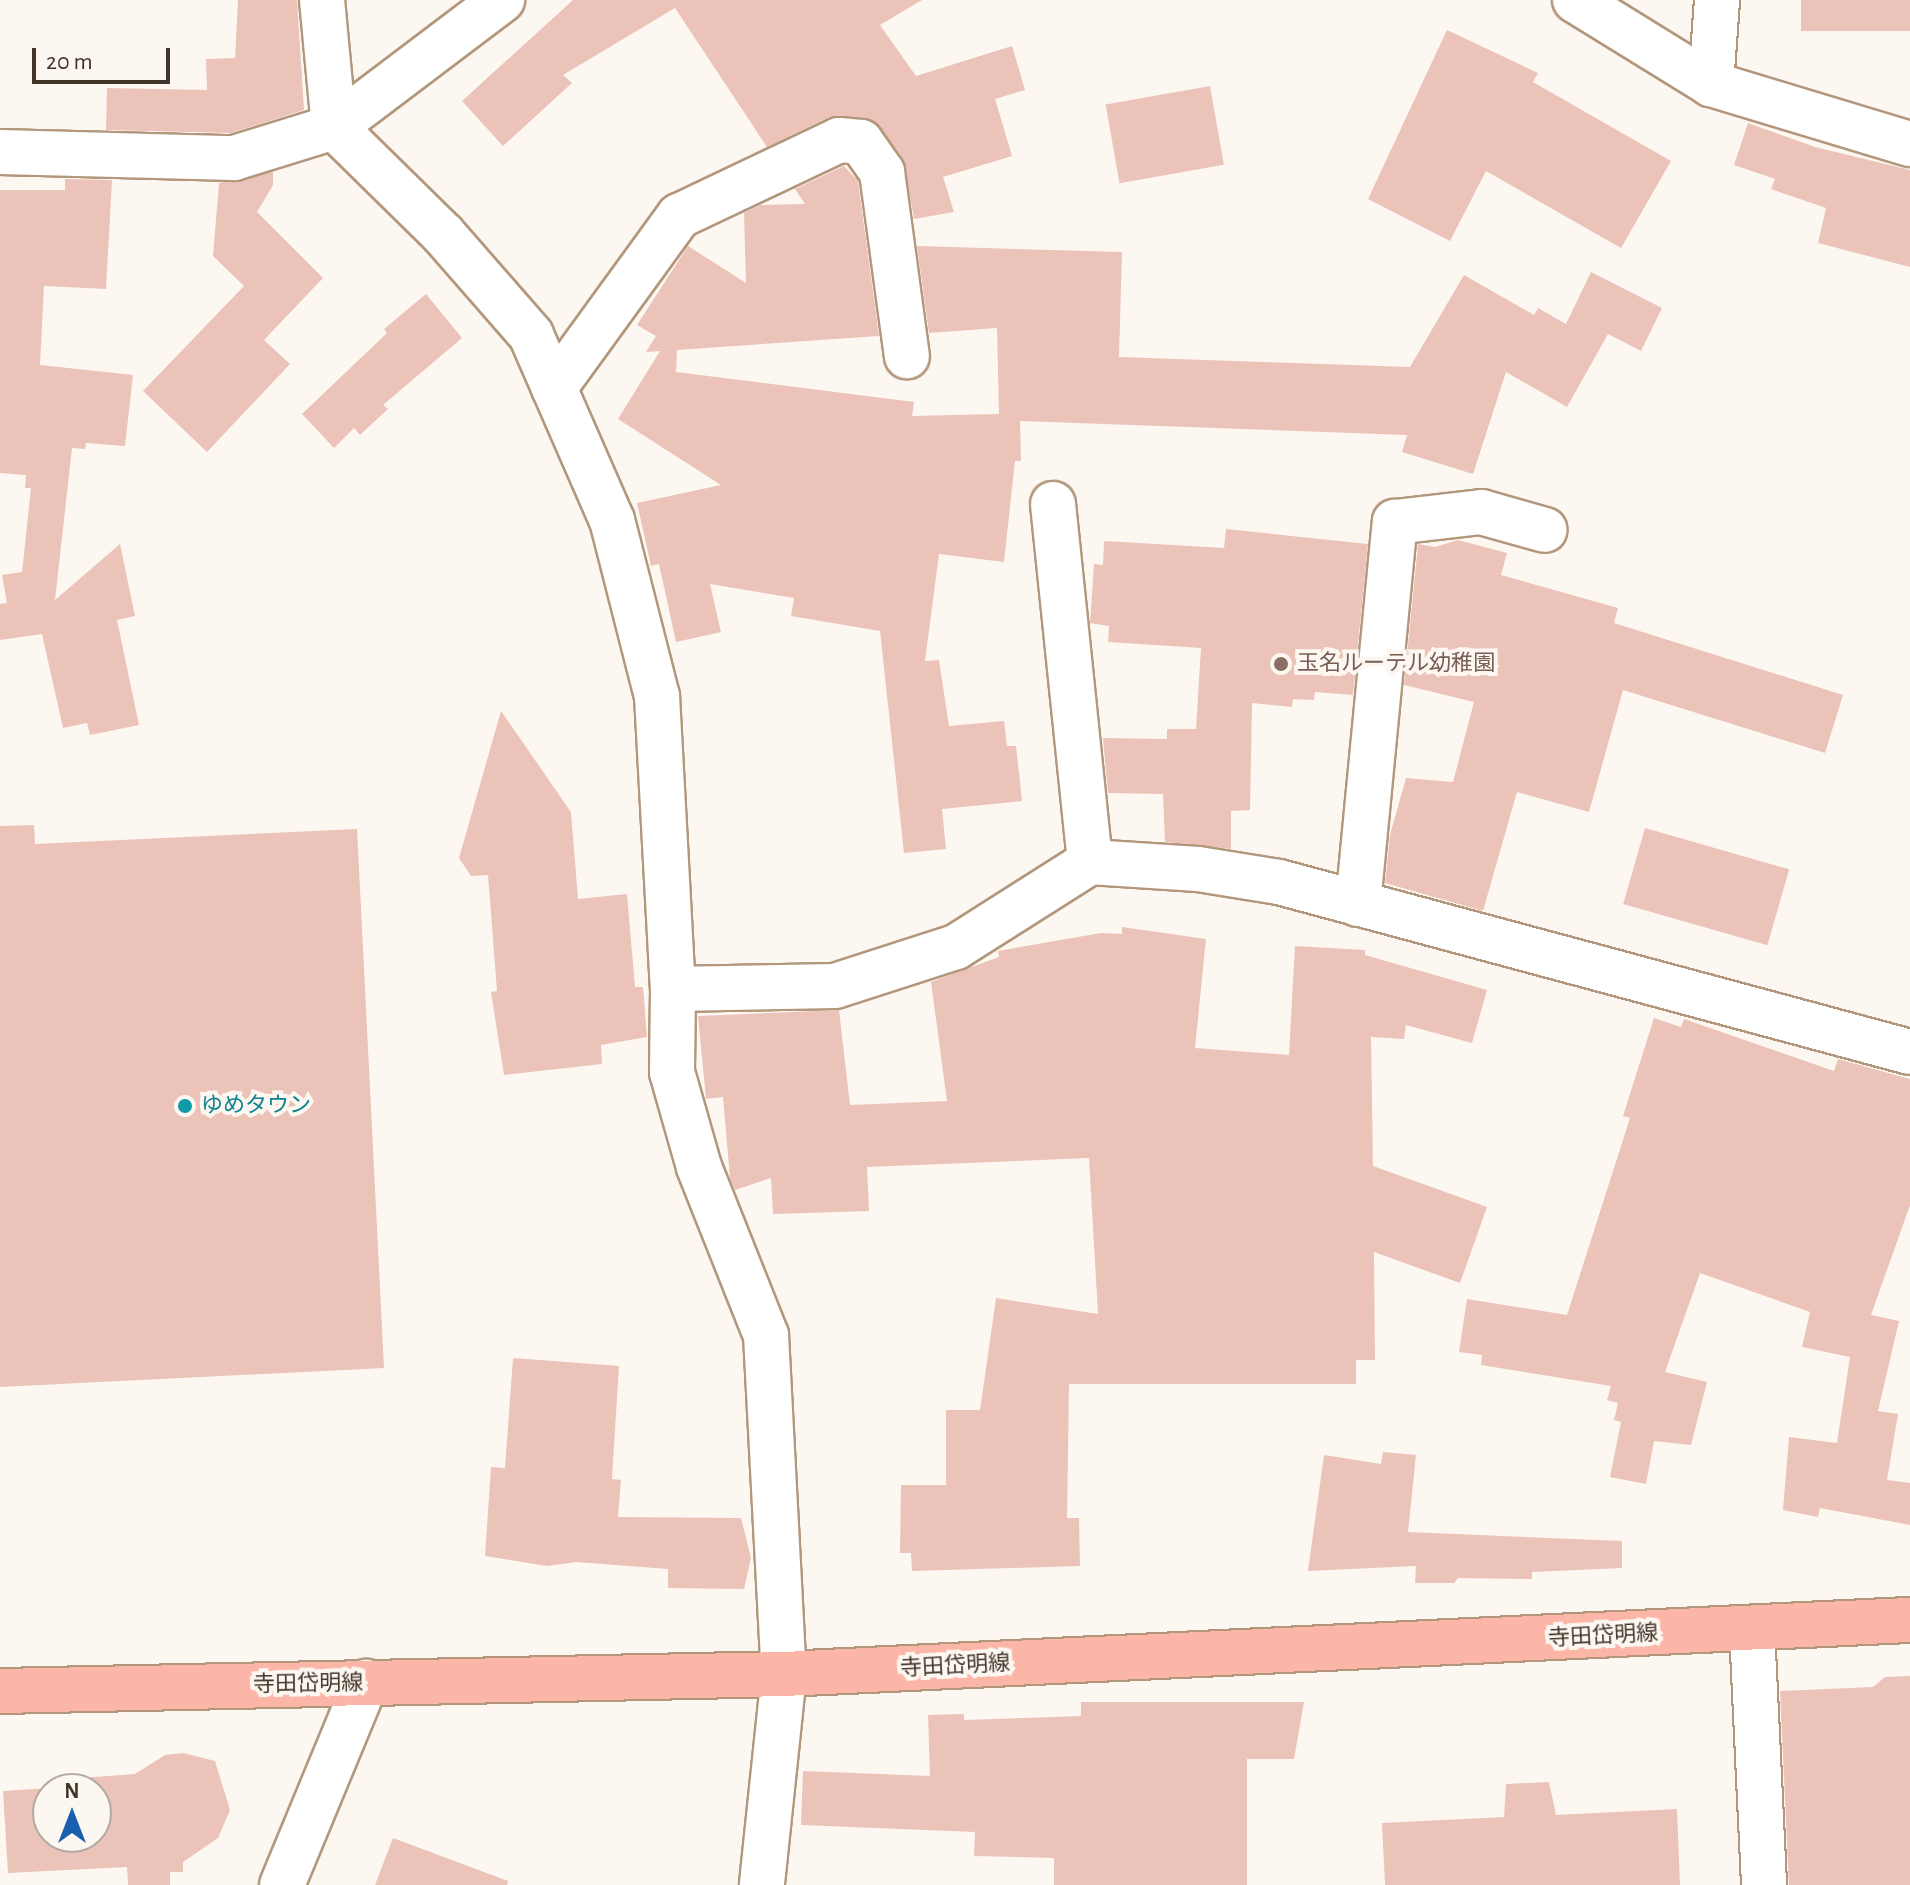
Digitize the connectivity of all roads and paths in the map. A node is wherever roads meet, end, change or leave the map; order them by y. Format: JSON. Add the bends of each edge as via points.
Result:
{"nodes":[{"id":1,"x":322,"y":0,"type":"edge"},
{"id":2,"x":502,"y":0,"type":"edge"},
{"id":3,"x":1575,"y":0,"type":"edge"},
{"id":4,"x":1717,"y":0,"type":"edge"},
{"id":5,"x":1711,"y":84,"type":"junction"},
{"id":6,"x":334,"y":127,"type":"junction"},
{"id":7,"x":1910,"y":144,"type":"edge"},
{"id":8,"x":0,"y":152,"type":"edge"},
{"id":9,"x":907,"y":356,"type":"dead end"},
{"id":10,"x":554,"y":388,"type":"junction"},
{"id":11,"x":1053,"y":504,"type":"dead end"},
{"id":12,"x":1545,"y":530,"type":"dead end"},
{"id":13,"x":1090,"y":862,"type":"junction"},
{"id":14,"x":1358,"y":904,"type":"junction"},
{"id":15,"x":673,"y":989,"type":"junction"},
{"id":16,"x":1910,"y":1052,"type":"edge"},
{"id":17,"x":1910,"y":1620,"type":"edge"},
{"id":18,"x":1752,"y":1629,"type":"junction"},
{"id":19,"x":784,"y":1674,"type":"junction"},
{"id":20,"x":366,"y":1682,"type":"junction"},
{"id":21,"x":0,"y":1691,"type":"edge"},
{"id":22,"x":282,"y":1885,"type":"edge"},
{"id":23,"x":762,"y":1885,"type":"edge"},
{"id":24,"x":1764,"y":1885,"type":"edge"}],
"edges":[{"from":1,"to":6,"type":"street"},
{"from":2,"to":6,"type":"street"},
{"from":3,"to":5,"type":"street"},
{"from":4,"to":5,"type":"street"},
{"from":5,"to":7,"type":"street"},
{"from":6,"to":8,"type":"street","via":[[234,158]]},
{"from":6,"to":10,"type":"street","via":[[443,234],[531,335]]},
{"from":9,"to":10,"type":"street","via":[[882,172],[861,142],[839,140],[679,216]]},
{"from":10,"to":15,"type":"street","via":[[612,520],[657,696]]},
{"from":11,"to":13,"type":"street"},
{"from":12,"to":14,"type":"street","via":[[1481,512],[1395,522]]},
{"from":13,"to":14,"type":"street","via":[[1198,869],[1279,882]]},
{"from":13,"to":15,"type":"street","via":[[956,947],[835,986]]},
{"from":14,"to":16,"type":"street"},
{"from":15,"to":19,"type":"street","via":[[672,1072],[699,1167],[766,1335]]},
{"from":17,"to":18,"type":"main road","name":"寺田岱明線"},
{"from":18,"to":19,"type":"main road","name":"寺田岱明線"},
{"from":18,"to":24,"type":"street"},
{"from":19,"to":20,"type":"main road","name":"寺田岱明線"},
{"from":19,"to":23,"type":"street"},
{"from":20,"to":21,"type":"main road","name":"寺田岱明線"},
{"from":20,"to":22,"type":"street"}]}
